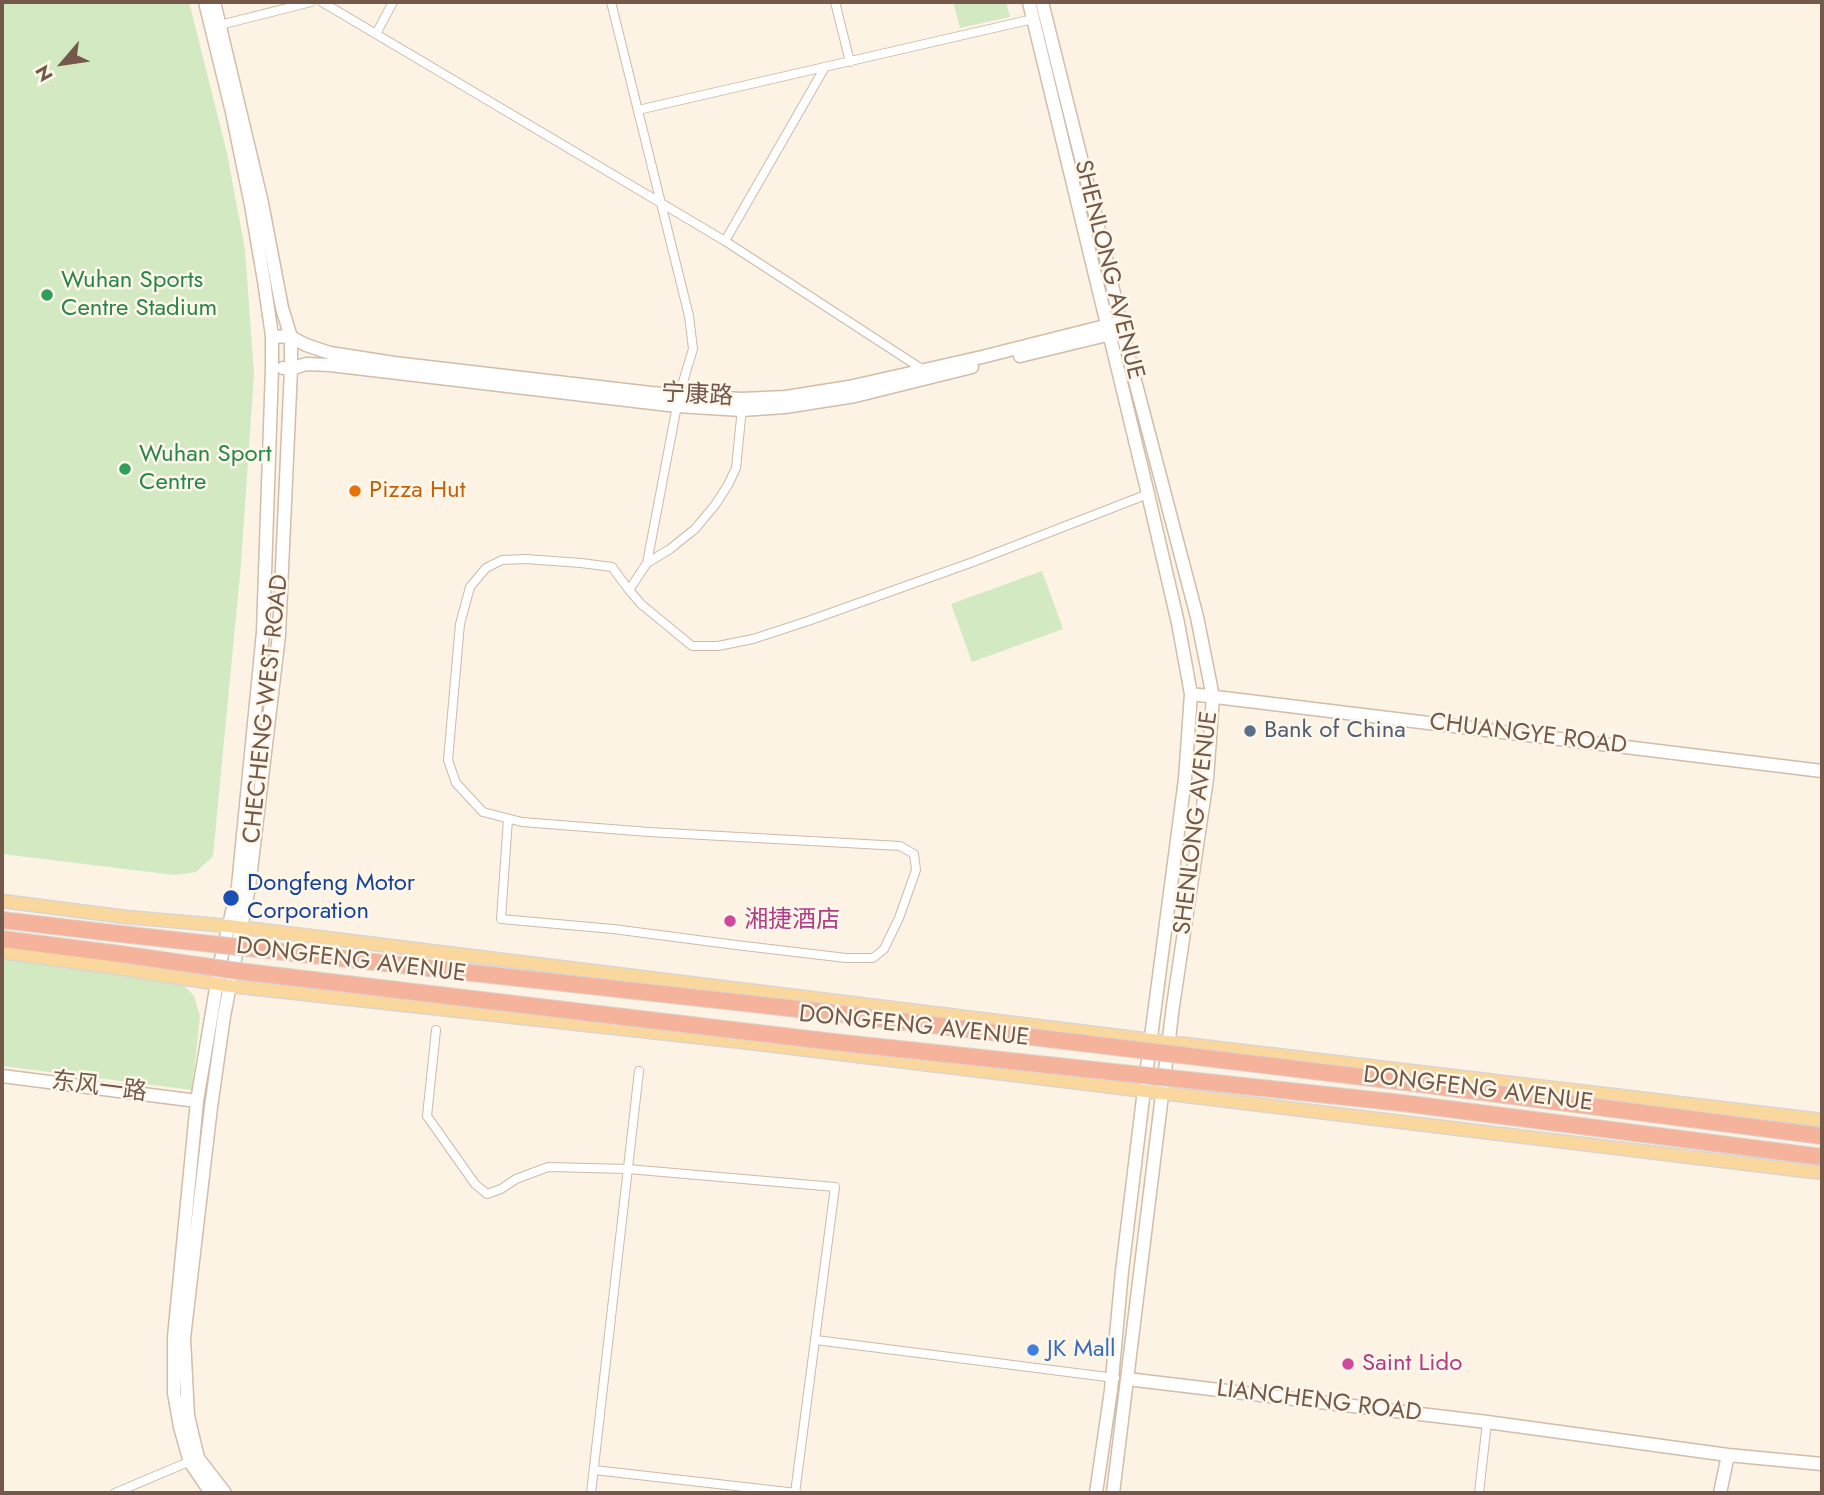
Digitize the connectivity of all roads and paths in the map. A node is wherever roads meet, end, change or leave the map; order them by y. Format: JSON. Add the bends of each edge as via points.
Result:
{"nodes":[{"id":1,"x":205,"y":2,"type":"edge"},
{"id":2,"x":214,"y":2,"type":"edge"},
{"id":3,"x":311,"y":2,"type":"edge"},
{"id":4,"x":322,"y":2,"type":"edge"},
{"id":5,"x":393,"y":2,"type":"edge"},
{"id":6,"x":611,"y":2,"type":"edge"},
{"id":7,"x":835,"y":2,"type":"edge"},
{"id":8,"x":1029,"y":2,"type":"edge"},
{"id":9,"x":1042,"y":2,"type":"edge"},
{"id":10,"x":1033,"y":19,"type":"junction"},
{"id":11,"x":216,"y":26,"type":"junction"},
{"id":12,"x":376,"y":34,"type":"junction"},
{"id":13,"x":849,"y":62,"type":"junction"},
{"id":14,"x":825,"y":67,"type":"junction"},
{"id":15,"x":638,"y":110,"type":"junction"},
{"id":16,"x":660,"y":201,"type":"junction"},
{"id":17,"x":725,"y":241,"type":"junction"},
{"id":18,"x":1114,"y":328,"type":"junction"},
{"id":19,"x":272,"y":336,"type":"junction"},
{"id":20,"x":291,"y":337,"type":"junction"},
{"id":21,"x":272,"y":368,"type":"junction"},
{"id":22,"x":291,"y":369,"type":"junction"},
{"id":23,"x":928,"y":373,"type":"junction"},
{"id":24,"x":678,"y":401,"type":"junction"},
{"id":25,"x":742,"y":404,"type":"junction"},
{"id":26,"x":1148,"y":494,"type":"junction"},
{"id":27,"x":647,"y":563,"type":"junction"},
{"id":28,"x":629,"y":590,"type":"junction"},
{"id":29,"x":1191,"y":694,"type":"junction"},
{"id":30,"x":1213,"y":697,"type":"junction"},
{"id":31,"x":1822,"y":771,"type":"edge"},
{"id":32,"x":508,"y":819,"type":"junction"},
{"id":33,"x":2,"y":901,"type":"edge"},
{"id":34,"x":2,"y":920,"type":"edge"},
{"id":35,"x":236,"y":927,"type":"junction"},
{"id":36,"x":2,"y":939,"type":"edge"},
{"id":37,"x":2,"y":952,"type":"edge"},
{"id":38,"x":224,"y":984,"type":"junction"},
{"id":39,"x":436,"y":1030,"type":"dead end"},
{"id":40,"x":1151,"y":1040,"type":"junction"},
{"id":41,"x":1169,"y":1042,"type":"junction"},
{"id":42,"x":639,"y":1071,"type":"dead end"},
{"id":43,"x":2,"y":1076,"type":"edge"},
{"id":44,"x":1144,"y":1090,"type":"junction"},
{"id":45,"x":1163,"y":1092,"type":"junction"},
{"id":46,"x":197,"y":1101,"type":"junction"},
{"id":47,"x":1822,"y":1120,"type":"edge"},
{"id":48,"x":1822,"y":1136,"type":"edge"},
{"id":49,"x":1822,"y":1157,"type":"edge"},
{"id":50,"x":628,"y":1169,"type":"junction"},
{"id":51,"x":1822,"y":1173,"type":"edge"},
{"id":52,"x":816,"y":1340,"type":"junction"},
{"id":53,"x":1112,"y":1377,"type":"junction"},
{"id":54,"x":1127,"y":1379,"type":"junction"},
{"id":55,"x":1487,"y":1422,"type":"junction"},
{"id":56,"x":1728,"y":1455,"type":"junction"},
{"id":57,"x":194,"y":1460,"type":"junction"},
{"id":58,"x":1822,"y":1464,"type":"edge"},
{"id":59,"x":594,"y":1470,"type":"junction"},
{"id":60,"x":115,"y":1493,"type":"edge"},
{"id":61,"x":211,"y":1493,"type":"edge"},
{"id":62,"x":225,"y":1493,"type":"edge"},
{"id":63,"x":591,"y":1493,"type":"edge"},
{"id":64,"x":796,"y":1493,"type":"edge"},
{"id":65,"x":1096,"y":1493,"type":"edge"},
{"id":66,"x":1113,"y":1493,"type":"edge"},
{"id":67,"x":1479,"y":1493,"type":"edge"},
{"id":68,"x":1720,"y":1493,"type":"edge"},
{"id":69,"x":1727,"y":1493,"type":"edge"}],
"edges":[{"from":1,"to":11,"type":"main road","name":"CHECHENG WEST ROAD"},
{"from":2,"to":11,"type":"main road","name":"CHECHENG WEST ROAD"},
{"from":3,"to":11,"type":"street"},
{"from":4,"to":12,"type":"street"},
{"from":5,"to":12,"type":"street"},
{"from":6,"to":15,"type":"street"},
{"from":7,"to":13,"type":"street"},
{"from":8,"to":10,"type":"main road","name":"SHENLONG AVENUE"},
{"from":9,"to":18,"type":"main road","name":"SHENLONG AVENUE","via":[[1108,266]]},
{"from":10,"to":13,"type":"street"},
{"from":10,"to":18,"type":"main road","name":"SHENLONG AVENUE"},
{"from":11,"to":19,"type":"main road","name":"CHECHENG WEST ROAD"},
{"from":11,"to":20,"type":"main road","name":"CHECHENG WEST ROAD"},
{"from":12,"to":16,"type":"street"},
{"from":13,"to":14,"type":"street"},
{"from":14,"to":15,"type":"street"},
{"from":14,"to":17,"type":"street"},
{"from":15,"to":16,"type":"street"},
{"from":16,"to":17,"type":"street"},
{"from":16,"to":24,"type":"street","via":[[693,349]]},
{"from":17,"to":23,"type":"street"},
{"from":18,"to":23,"type":"main road","name":"宁康路"},
{"from":18,"to":26,"type":"main road","name":"SHENLONG AVENUE"},
{"from":18,"to":30,"type":"main road","name":"SHENLONG AVENUE","via":[[1197,617]]},
{"from":19,"to":20,"type":"main road","name":"宁康路"},
{"from":19,"to":21,"type":"main road","name":"CHECHENG WEST ROAD"},
{"from":20,"to":22,"type":"main road","name":"CHECHENG WEST ROAD"},
{"from":20,"to":24,"type":"main road","name":"宁康路","via":[[317,349],[394,363]]},
{"from":21,"to":22,"type":"main road"},
{"from":21,"to":35,"type":"main road","name":"CHECHENG WEST ROAD","via":[[263,632]]},
{"from":22,"to":24,"type":"main road","via":[[306,364],[352,367]]},
{"from":22,"to":35,"type":"main road","name":"CHECHENG WEST ROAD","via":[[279,635],[249,887]]},
{"from":23,"to":25,"type":"main road","name":"宁康路"},
{"from":24,"to":25,"type":"main road","name":"宁康路"},
{"from":24,"to":27,"type":"street"},
{"from":25,"to":27,"type":"street","via":[[736,468],[728,485],[695,529]]},
{"from":26,"to":28,"type":"street","via":[[808,621],[718,646],[692,646]]},
{"from":26,"to":29,"type":"main road","name":"SHENLONG AVENUE"},
{"from":27,"to":28,"type":"street"},
{"from":28,"to":32,"type":"street","via":[[612,567],[526,559],[502,560],[486,568],[470,587],[460,624],[448,761],[456,783],[483,812]]},
{"from":29,"to":30,"type":"main road","name":"CHUANGYE ROAD"},
{"from":29,"to":40,"type":"main road","name":"SHENLONG AVENUE","via":[[1185,779]]},
{"from":30,"to":31,"type":"main road","name":"CHUANGYE ROAD"},
{"from":30,"to":41,"type":"main road","name":"SHENLONG AVENUE","via":[[1207,779]]},
{"from":32,"to":32,"type":"street","via":[[900,846],[914,854],[916,870],[894,929],[884,949],[873,958],[501,919]]},
{"from":33,"to":35,"type":"main road"},
{"from":34,"to":48,"type":"highway","name":"DONGFENG AVENUE","bridge":true,"via":[[825,1012]]},
{"from":35,"to":38,"type":"main road","name":"CHECHENG WEST ROAD","via":[[236,961]]},
{"from":35,"to":38,"type":"main road","name":"CHECHENG WEST ROAD","via":[[221,959]]},
{"from":35,"to":40,"type":"main road"},
{"from":36,"to":49,"type":"highway","name":"DONGFENG AVENUE","bridge":true,"via":[[834,1042],[1402,1103]]},
{"from":37,"to":38,"type":"main road"},
{"from":38,"to":44,"type":"main road"},
{"from":38,"to":46,"type":"main road","name":"CHECHENG WEST ROAD"},
{"from":38,"to":57,"type":"main road","name":"CHECHENG WEST ROAD","via":[[224,1016],[184,1338]]},
{"from":39,"to":50,"type":"street","via":[[427,1116],[487,1194],[548,1167]]},
{"from":40,"to":41,"type":"main road"},
{"from":40,"to":44,"type":"main road","name":"SHENLONG AVENUE"},
{"from":41,"to":45,"type":"main road","name":"SHENLONG AVENUE"},
{"from":41,"to":47,"type":"main road"},
{"from":42,"to":50,"type":"street"},
{"from":43,"to":46,"type":"main road","name":"东风一路"},
{"from":44,"to":45,"type":"main road"},
{"from":44,"to":53,"type":"main road","name":"SHENLONG AVENUE"},
{"from":45,"to":51,"type":"main road"},
{"from":45,"to":54,"type":"main road","name":"SHENLONG AVENUE"},
{"from":46,"to":57,"type":"main road","name":"CHECHENG WEST ROAD","via":[[174,1336],[174,1393],[180,1427]]},
{"from":50,"to":52,"type":"street","via":[[835,1187]]},
{"from":50,"to":59,"type":"street"},
{"from":52,"to":53,"type":"street","name":"LIANCHENG ROAD"},
{"from":52,"to":64,"type":"street"},
{"from":53,"to":54,"type":"street","name":"LIANCHENG ROAD"},
{"from":53,"to":65,"type":"main road","name":"SHENLONG AVENUE"},
{"from":54,"to":55,"type":"main road","name":"LIANCHENG ROAD"},
{"from":54,"to":66,"type":"main road","name":"SHENLONG AVENUE"},
{"from":55,"to":56,"type":"main road","name":"LIANCHENG ROAD"},
{"from":55,"to":67,"type":"street"},
{"from":56,"to":58,"type":"main road","name":"LIANCHENG ROAD"},
{"from":56,"to":68,"type":"main road"},
{"from":56,"to":69,"type":"main road"},
{"from":57,"to":60,"type":"street"},
{"from":57,"to":61,"type":"main road","name":"CHECHENG WEST ROAD"},
{"from":57,"to":62,"type":"main road","name":"CHECHENG WEST ROAD"},
{"from":59,"to":63,"type":"street"},
{"from":59,"to":64,"type":"street"}]}
